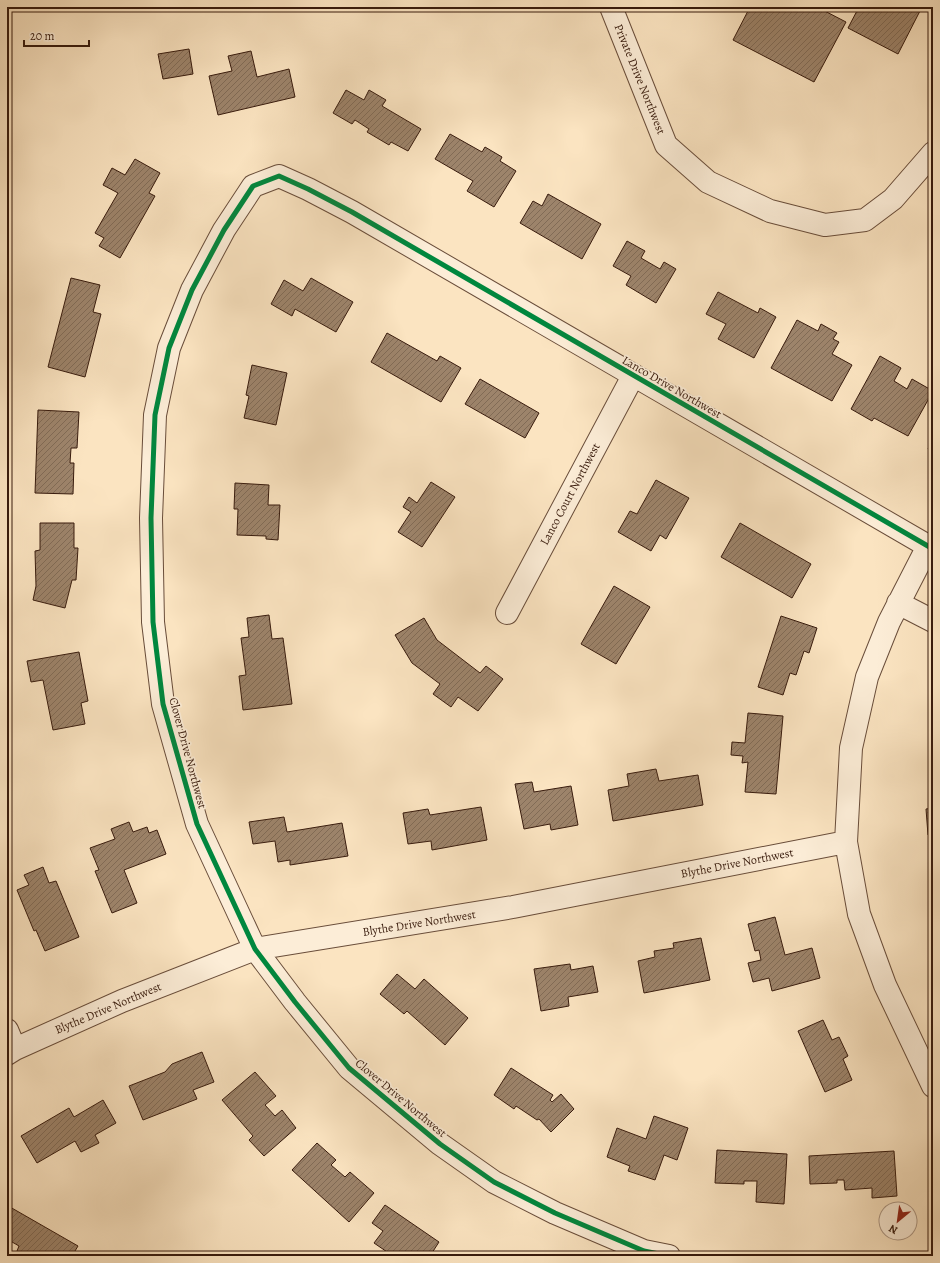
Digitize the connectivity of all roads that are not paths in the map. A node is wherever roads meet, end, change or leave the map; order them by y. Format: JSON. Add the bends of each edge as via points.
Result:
{"nodes":[{"id":1,"x":611,"y":7,"type":"edge"},
{"id":2,"x":933,"y":152,"type":"edge"},
{"id":3,"x":401,"y":241,"type":"joint"},
{"id":4,"x":633,"y":376,"type":"junction"},
{"id":5,"x":930,"y":548,"type":"edge"},
{"id":6,"x":898,"y":603,"type":"junction"},
{"id":7,"x":507,"y":613,"type":"dead end"},
{"id":8,"x":933,"y":621,"type":"edge"},
{"id":9,"x":846,"y":842,"type":"junction"},
{"id":10,"x":255,"y":949,"type":"junction"},
{"id":11,"x":10,"y":1044,"type":"edge"},
{"id":12,"x":933,"y":1086,"type":"edge"},
{"id":13,"x":670,"y":1256,"type":"edge"}],
"edges":[{"from":1,"to":2,"type":"street","name":"Private Drive Northwest","via":[[666,144],[708,182],[770,211],[825,225],[865,220],[893,199]]},
{"from":3,"to":4,"type":"street","name":"Lanco Drive Northwest"},
{"from":3,"to":10,"type":"street","name":"Clover Drive Northwest","via":[[308,189],[279,176],[253,186],[224,230],[192,290],[169,348],[155,415],[151,518],[153,622],[163,704],[196,824]]},
{"from":4,"to":5,"type":"street","name":"Lanco Drive Northwest"},
{"from":4,"to":7,"type":"street","name":"Lanco Court Northwest"},
{"from":5,"to":6,"type":"street"},
{"from":6,"to":8,"type":"street"},
{"from":6,"to":9,"type":"street","via":[[867,677],[851,748]]},
{"from":9,"to":10,"type":"street","name":"Blythe Drive Northwest","via":[[513,907]]},
{"from":9,"to":12,"type":"street","via":[[859,914],[885,985]]},
{"from":10,"to":11,"type":"street","name":"Blythe Drive Northwest"},
{"from":10,"to":13,"type":"street","name":"Clover Drive Northwest","via":[[349,1068],[440,1144],[494,1182],[555,1213],[644,1251]]}]}
